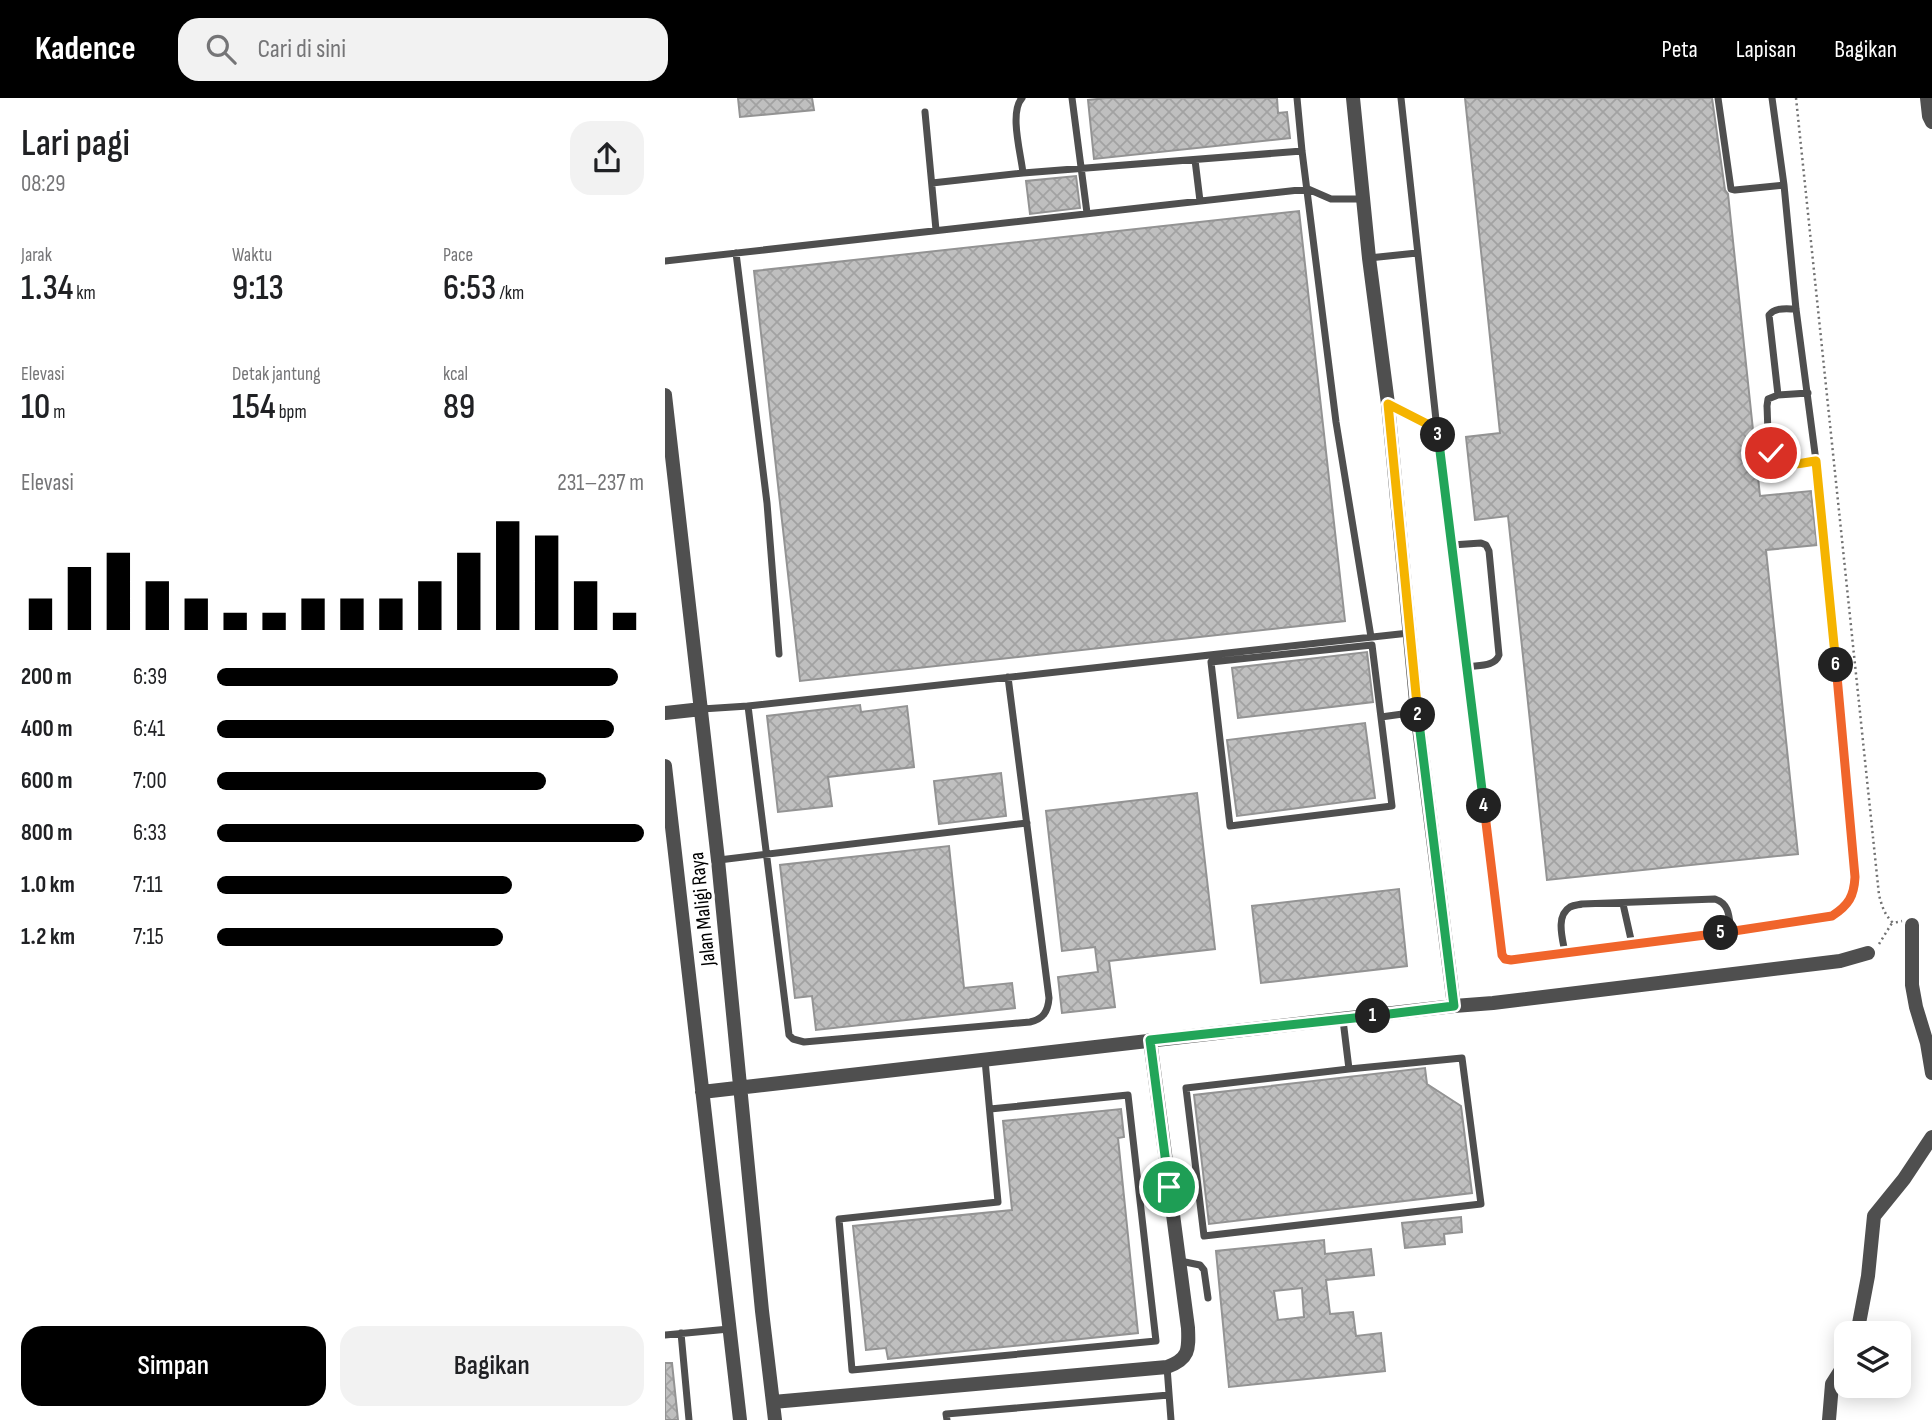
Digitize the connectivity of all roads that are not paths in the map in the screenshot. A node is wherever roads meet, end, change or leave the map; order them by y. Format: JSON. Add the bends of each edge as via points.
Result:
{"nodes":[{"id":1,"x":1022,"y":98,"type":"edge"},
{"id":2,"x":1072,"y":98,"type":"edge"},
{"id":3,"x":1297,"y":98,"type":"edge"},
{"id":4,"x":1353,"y":98,"type":"edge"},
{"id":5,"x":1401,"y":98,"type":"edge"},
{"id":6,"x":1718,"y":98,"type":"edge"},
{"id":7,"x":1772,"y":98,"type":"edge"},
{"id":8,"x":1927,"y":98,"type":"edge"},
{"id":9,"x":925,"y":112,"type":"dead end"},
{"id":10,"x":1932,"y":121,"type":"edge"},
{"id":11,"x":1302,"y":150,"type":"junction"},
{"id":12,"x":1195,"y":160,"type":"junction"},
{"id":13,"x":1081,"y":170,"type":"junction"},
{"id":14,"x":1023,"y":173,"type":"junction"},
{"id":15,"x":932,"y":183,"type":"junction"},
{"id":16,"x":1784,"y":185,"type":"junction"},
{"id":17,"x":1308,"y":189,"type":"junction"},
{"id":18,"x":1364,"y":199,"type":"junction"},
{"id":19,"x":1200,"y":201,"type":"junction"},
{"id":20,"x":1087,"y":213,"type":"junction"},
{"id":21,"x":936,"y":230,"type":"junction"},
{"id":22,"x":736,"y":253,"type":"junction"},
{"id":23,"x":1417,"y":253,"type":"junction"},
{"id":24,"x":1369,"y":258,"type":"junction"},
{"id":25,"x":665,"y":261,"type":"edge"},
{"id":26,"x":1796,"y":309,"type":"junction"},
{"id":27,"x":1808,"y":393,"type":"junction"},
{"id":28,"x":665,"y":395,"type":"edge"},
{"id":29,"x":1778,"y":395,"type":"junction"},
{"id":30,"x":1388,"y":404,"type":"junction"},
{"id":31,"x":1437,"y":429,"type":"junction"},
{"id":32,"x":1816,"y":461,"type":"junction"},
{"id":33,"x":1453,"y":545,"type":"junction"},
{"id":34,"x":1409,"y":633,"type":"junction"},
{"id":35,"x":1371,"y":636,"type":"junction"},
{"id":36,"x":779,"y":654,"type":"dead end"},
{"id":37,"x":1467,"y":667,"type":"junction"},
{"id":38,"x":1008,"y":677,"type":"junction"},
{"id":39,"x":748,"y":706,"type":"junction"},
{"id":40,"x":702,"y":709,"type":"junction"},
{"id":41,"x":1417,"y":712,"type":"junction"},
{"id":42,"x":665,"y":713,"type":"edge"},
{"id":43,"x":1381,"y":717,"type":"junction"},
{"id":44,"x":665,"y":766,"type":"edge"},
{"id":45,"x":1027,"y":823,"type":"junction"},
{"id":46,"x":767,"y":856,"type":"junction"},
{"id":47,"x":718,"y":860,"type":"junction"},
{"id":48,"x":1623,"y":904,"type":"junction"},
{"id":49,"x":1912,"y":925,"type":"road end"},
{"id":50,"x":1731,"y":932,"type":"junction"},
{"id":51,"x":1632,"y":944,"type":"junction"},
{"id":52,"x":1565,"y":953,"type":"junction"},
{"id":53,"x":1868,"y":953,"type":"road end"},
{"id":54,"x":1454,"y":1006,"type":"junction"},
{"id":55,"x":1343,"y":1020,"type":"junction"},
{"id":56,"x":1150,"y":1040,"type":"junction"},
{"id":57,"x":985,"y":1060,"type":"junction"},
{"id":58,"x":1349,"y":1069,"type":"junction"},
{"id":59,"x":1932,"y":1073,"type":"edge"},
{"id":60,"x":740,"y":1088,"type":"junction"},
{"id":61,"x":702,"y":1092,"type":"junction"},
{"id":62,"x":990,"y":1109,"type":"junction"},
{"id":63,"x":1932,"y":1138,"type":"edge"},
{"id":64,"x":1179,"y":1261,"type":"junction"},
{"id":65,"x":1208,"y":1298,"type":"dead end"},
{"id":66,"x":1859,"y":1321,"type":"edge"},
{"id":67,"x":730,"y":1329,"type":"junction"},
{"id":68,"x":681,"y":1334,"type":"junction"},
{"id":69,"x":665,"y":1335,"type":"edge"},
{"id":70,"x":1167,"y":1367,"type":"junction"},
{"id":71,"x":1834,"y":1381,"type":"edge"},
{"id":72,"x":1169,"y":1395,"type":"junction"},
{"id":73,"x":773,"y":1402,"type":"junction"},
{"id":74,"x":689,"y":1420,"type":"edge"},
{"id":75,"x":740,"y":1420,"type":"edge"},
{"id":76,"x":775,"y":1420,"type":"edge"},
{"id":77,"x":947,"y":1420,"type":"edge"},
{"id":78,"x":1171,"y":1420,"type":"edge"},
{"id":79,"x":1829,"y":1420,"type":"edge"}],
"edges":[{"from":1,"to":14,"type":"lane","via":[[1015,113]]},
{"from":2,"to":13,"type":"lane"},
{"from":3,"to":11,"type":"lane"},
{"from":4,"to":18,"type":"street"},
{"from":5,"to":23,"type":"lane"},
{"from":6,"to":16,"type":"lane","via":[[1731,189]]},
{"from":7,"to":16,"type":"lane"},
{"from":8,"to":10,"type":"street"},
{"from":9,"to":15,"type":"lane"},
{"from":11,"to":12,"type":"lane"},
{"from":11,"to":17,"type":"lane"},
{"from":12,"to":13,"type":"lane"},
{"from":12,"to":19,"type":"lane"},
{"from":13,"to":14,"type":"lane"},
{"from":13,"to":20,"type":"lane"},
{"from":14,"to":15,"type":"lane"},
{"from":15,"to":21,"type":"lane"},
{"from":16,"to":26,"type":"lane"},
{"from":17,"to":18,"type":"lane","via":[[1331,200]]},
{"from":17,"to":19,"type":"lane"},
{"from":17,"to":35,"type":"lane","via":[[1336,422]]},
{"from":18,"to":24,"type":"street"},
{"from":19,"to":20,"type":"lane"},
{"from":20,"to":21,"type":"lane"},
{"from":21,"to":22,"type":"lane"},
{"from":22,"to":25,"type":"lane"},
{"from":22,"to":36,"type":"lane","via":[[767,503]]},
{"from":23,"to":24,"type":"lane"},
{"from":23,"to":31,"type":"lane"},
{"from":24,"to":30,"type":"street"},
{"from":26,"to":27,"type":"lane"},
{"from":26,"to":29,"type":"lane","via":[[1778,309],[1769,315]]},
{"from":27,"to":29,"type":"lane"},
{"from":27,"to":32,"type":"lane"},
{"from":28,"to":40,"type":"street","name":"Jalan Maligi Raya"},
{"from":29,"to":32,"type":"lane","via":[[1767,402],[1771,453],[1782,464]]},
{"from":30,"to":31,"type":"lane"},
{"from":30,"to":34,"type":"street"},
{"from":31,"to":33,"type":"lane"},
{"from":32,"to":50,"type":"lane","via":[[1854,887],[1849,902],[1832,916]]},
{"from":33,"to":37,"type":"lane"},
{"from":33,"to":37,"type":"lane","via":[[1481,543],[1489,551],[1499,655],[1493,663]]},
{"from":34,"to":35,"type":"lane"},
{"from":34,"to":41,"type":"street"},
{"from":35,"to":38,"type":"lane"},
{"from":37,"to":52,"type":"lane","via":[[1502,955],[1511,960]]},
{"from":38,"to":39,"type":"lane"},
{"from":38,"to":45,"type":"lane"},
{"from":39,"to":40,"type":"lane"},
{"from":39,"to":46,"type":"lane"},
{"from":40,"to":42,"type":"street"},
{"from":40,"to":47,"type":"street","name":"Jalan Maligi Raya"},
{"from":41,"to":43,"type":"lane"},
{"from":41,"to":54,"type":"street"},
{"from":43,"to":43,"type":"lane","via":[[1372,645],[1211,662],[1230,826],[1391,806]]},
{"from":44,"to":61,"type":"street","name":"Jalan Maligi Raya"},
{"from":45,"to":46,"type":"lane"},
{"from":45,"to":46,"type":"lane","via":[[1049,998],[1047,1012],[1030,1023],[804,1042],[793,1039],[787,1032]]},
{"from":46,"to":47,"type":"lane"},
{"from":47,"to":60,"type":"street","name":"Jalan Maligi Raya"},
{"from":48,"to":50,"type":"lane","via":[[1715,899],[1727,908]]},
{"from":48,"to":51,"type":"lane"},
{"from":48,"to":52,"type":"lane","via":[[1570,907],[1561,923]]},
{"from":49,"to":59,"type":"street","via":[[1912,985]]},
{"from":50,"to":51,"type":"lane"},
{"from":51,"to":52,"type":"lane"},
{"from":53,"to":54,"type":"street","via":[[1840,961]]},
{"from":54,"to":55,"type":"street"},
{"from":55,"to":56,"type":"street"},
{"from":55,"to":58,"type":"lane"},
{"from":56,"to":57,"type":"street"},
{"from":56,"to":64,"type":"street"},
{"from":57,"to":60,"type":"street"},
{"from":57,"to":62,"type":"lane"},
{"from":58,"to":58,"type":"lane","via":[[1186,1088],[1204,1236],[1481,1204],[1462,1058]]},
{"from":60,"to":61,"type":"street"},
{"from":60,"to":73,"type":"street","name":"Jalan Maligi Raya"},
{"from":61,"to":67,"type":"street","name":"Jalan Maligi Raya"},
{"from":62,"to":62,"type":"lane","via":[[1128,1096],[1156,1341],[852,1370],[839,1219],[998,1202]]},
{"from":63,"to":66,"type":"street","via":[[1874,1216]]},
{"from":64,"to":65,"type":"lane","via":[[1204,1270]]},
{"from":64,"to":70,"type":"street","via":[[1189,1347],[1179,1363]]},
{"from":67,"to":68,"type":"lane"},
{"from":67,"to":75,"type":"street","name":"Jalan Maligi Raya"},
{"from":68,"to":69,"type":"lane"},
{"from":68,"to":74,"type":"lane"},
{"from":70,"to":72,"type":"lane"},
{"from":70,"to":73,"type":"street"},
{"from":71,"to":79,"type":"street"},
{"from":72,"to":77,"type":"lane","via":[[946,1414]]},
{"from":72,"to":78,"type":"lane"},
{"from":73,"to":76,"type":"street","name":"Jalan Maligi Raya"}]}
